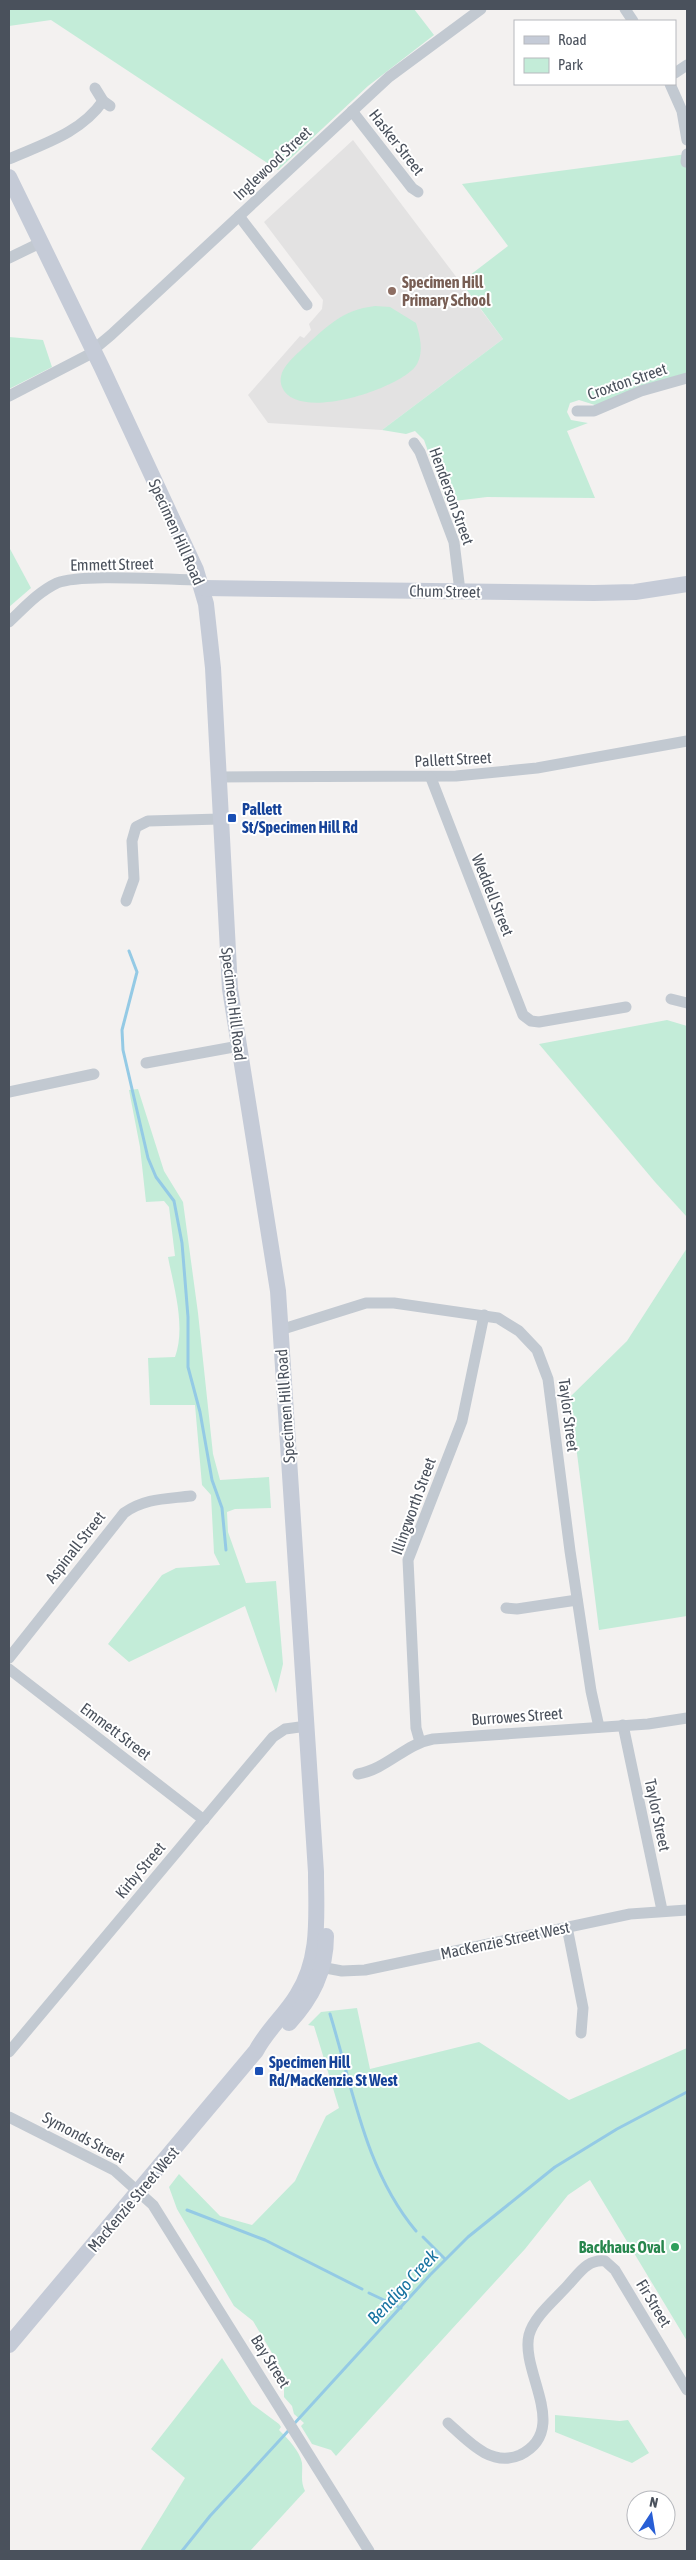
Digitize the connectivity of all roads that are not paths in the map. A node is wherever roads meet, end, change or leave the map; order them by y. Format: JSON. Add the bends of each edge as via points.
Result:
{"nodes":[{"id":1,"x":481,"y":9,"type":"edge"},
{"id":2,"x":625,"y":9,"type":"edge"},
{"id":3,"x":631,"y":20,"type":"edge"},
{"id":4,"x":687,"y":65,"type":"edge"},
{"id":5,"x":676,"y":72,"type":"edge"},
{"id":6,"x":670,"y":85,"type":"edge"},
{"id":7,"x":95,"y":88,"type":"dead end"},
{"id":8,"x":352,"y":111,"type":"junction"},
{"id":9,"x":687,"y":140,"type":"edge"},
{"id":10,"x":9,"y":159,"type":"edge"},
{"id":11,"x":9,"y":177,"type":"edge"},
{"id":12,"x":418,"y":192,"type":"dead end"},
{"id":13,"x":239,"y":216,"type":"junction"},
{"id":14,"x":40,"y":243,"type":"junction"},
{"id":15,"x":9,"y":258,"type":"edge"},
{"id":16,"x":308,"y":306,"type":"dead end"},
{"id":17,"x":93,"y":351,"type":"junction"},
{"id":18,"x":687,"y":378,"type":"edge"},
{"id":19,"x":9,"y":396,"type":"edge"},
{"id":20,"x":577,"y":411,"type":"dead end"},
{"id":21,"x":414,"y":443,"type":"dead end"},
{"id":22,"x":202,"y":584,"type":"junction"},
{"id":23,"x":687,"y":584,"type":"edge"},
{"id":24,"x":460,"y":591,"type":"junction"},
{"id":25,"x":9,"y":622,"type":"edge"},
{"id":26,"x":687,"y":741,"type":"edge"},
{"id":27,"x":218,"y":777,"type":"junction"},
{"id":28,"x":431,"y":778,"type":"junction"},
{"id":29,"x":220,"y":819,"type":"junction"},
{"id":30,"x":126,"y":902,"type":"dead end"},
{"id":31,"x":670,"y":999,"type":"dead end"},
{"id":32,"x":687,"y":1003,"type":"edge"},
{"id":33,"x":626,"y":1007,"type":"dead end"},
{"id":34,"x":239,"y":1046,"type":"junction"},
{"id":35,"x":146,"y":1063,"type":"dead end"},
{"id":36,"x":94,"y":1074,"type":"dead end"},
{"id":37,"x":9,"y":1092,"type":"edge"},
{"id":38,"x":484,"y":1314,"type":"junction"},
{"id":39,"x":280,"y":1330,"type":"junction"},
{"id":40,"x":191,"y":1496,"type":"dead end"},
{"id":41,"x":577,"y":1600,"type":"junction"},
{"id":42,"x":506,"y":1608,"type":"dead end"},
{"id":43,"x":9,"y":1658,"type":"edge"},
{"id":44,"x":9,"y":1669,"type":"edge"},
{"id":45,"x":687,"y":1718,"type":"edge"},
{"id":46,"x":623,"y":1725,"type":"junction"},
{"id":47,"x":307,"y":1726,"type":"junction"},
{"id":48,"x":599,"y":1727,"type":"junction"},
{"id":49,"x":420,"y":1742,"type":"junction"},
{"id":50,"x":358,"y":1774,"type":"dead end"},
{"id":51,"x":204,"y":1820,"type":"junction"},
{"id":52,"x":662,"y":1910,"type":"junction"},
{"id":53,"x":687,"y":1910,"type":"edge"},
{"id":54,"x":567,"y":1927,"type":"junction"},
{"id":55,"x":317,"y":1967,"type":"junction"},
{"id":56,"x":581,"y":2034,"type":"dead end"},
{"id":57,"x":9,"y":2052,"type":"edge"},
{"id":58,"x":9,"y":2117,"type":"edge"},
{"id":59,"x":140,"y":2191,"type":"junction"},
{"id":60,"x":9,"y":2345,"type":"edge"},
{"id":61,"x":687,"y":2390,"type":"edge"},
{"id":62,"x":448,"y":2423,"type":"dead end"},
{"id":63,"x":369,"y":2551,"type":"edge"}],
"edges":[{"from":1,"to":8,"type":"street","name":"Inglewood Street","via":[[389,77]]},
{"from":2,"to":3,"type":"street"},
{"from":4,"to":5,"type":"street"},
{"from":6,"to":9,"type":"street","via":[[682,111]]},
{"from":7,"to":10,"type":"street","via":[[107,103],[88,119],[74,130]]},
{"from":8,"to":12,"type":"street","name":"Hasker Street"},
{"from":8,"to":13,"type":"street","name":"Inglewood Street"},
{"from":11,"to":14,"type":"main road","name":"Specimen Hill Road"},
{"from":13,"to":16,"type":"street"},
{"from":13,"to":17,"type":"street","name":"Inglewood Street"},
{"from":14,"to":15,"type":"street"},
{"from":14,"to":17,"type":"main road","name":"Specimen Hill Road"},
{"from":17,"to":19,"type":"street","name":"Inglewood Street"},
{"from":17,"to":22,"type":"main road","name":"Specimen Hill Road"},
{"from":18,"to":20,"type":"street","name":"Croxton Street","via":[[640,391],[594,411]]},
{"from":21,"to":24,"type":"street","name":"Henderson Street","via":[[454,542]]},
{"from":22,"to":24,"type":"main road","name":"Chum Street"},
{"from":22,"to":25,"type":"street","name":"Emmett Street","via":[[110,579],[59,582]]},
{"from":22,"to":27,"type":"main road","name":"Specimen Hill Road","via":[[213,668]]},
{"from":23,"to":24,"type":"main road","name":"Chum Street","via":[[614,593]]},
{"from":26,"to":28,"type":"street","name":"Pallett Street","via":[[537,768]]},
{"from":27,"to":28,"type":"street","name":"Pallett Street"},
{"from":27,"to":29,"type":"main road","name":"Specimen Hill Road"},
{"from":28,"to":33,"type":"street","name":"Weddell Street","via":[[523,1014],[531,1021],[539,1022]]},
{"from":29,"to":30,"type":"street","via":[[148,821],[136,828],[132,841],[134,879]]},
{"from":29,"to":34,"type":"main road","name":"Specimen Hill Road","via":[[228,974]]},
{"from":31,"to":32,"type":"street"},
{"from":34,"to":35,"type":"street"},
{"from":34,"to":39,"type":"main road","name":"Specimen Hill Road","via":[[273,1250]]},
{"from":36,"to":37,"type":"street"},
{"from":38,"to":39,"type":"street","name":"Taylor Street","via":[[378,1302]]},
{"from":38,"to":41,"type":"street","name":"Taylor Street","via":[[498,1318],[519,1331],[537,1350],[546,1370]]},
{"from":38,"to":49,"type":"street","name":"Illingworth Street","via":[[462,1422],[408,1560],[416,1728]]},
{"from":39,"to":47,"type":"main road","name":"Specimen Hill Road"},
{"from":40,"to":43,"type":"street","name":"Aspinall Street","via":[[139,1503],[124,1513]]},
{"from":41,"to":42,"type":"street"},
{"from":41,"to":48,"type":"street","name":"Taylor Street"},
{"from":44,"to":51,"type":"street","name":"Emmett Street"},
{"from":45,"to":46,"type":"street","name":"Burrowes Street"},
{"from":46,"to":48,"type":"street","name":"Burrowes Street"},
{"from":46,"to":52,"type":"street","name":"Taylor Street"},
{"from":47,"to":51,"type":"street","name":"Kirby Street","via":[[279,1731]]},
{"from":47,"to":55,"type":"main road","name":"Specimen Hill Road","via":[[316,1872]]},
{"from":48,"to":49,"type":"street","name":"Burrowes Street"},
{"from":49,"to":50,"type":"street","name":"Burrowes Street","via":[[384,1765]]},
{"from":51,"to":57,"type":"street","name":"Kirby Street"},
{"from":52,"to":53,"type":"street","name":"MacKenzie Street West"},
{"from":52,"to":54,"type":"street","name":"MacKenzie Street West"},
{"from":54,"to":55,"type":"street","name":"MacKenzie Street West","via":[[365,1970]]},
{"from":54,"to":56,"type":"street","via":[[584,2008]]},
{"from":55,"to":59,"type":"main road","name":"MacKenzie Street West","via":[[256,2051]]},
{"from":58,"to":59,"type":"street","name":"Symonds Street","via":[[103,2163]]},
{"from":59,"to":60,"type":"main road","name":"MacKenzie Street West"},
{"from":59,"to":63,"type":"street","name":"Bay Street","via":[[169,2227]]},
{"from":61,"to":62,"type":"street","name":"Fir Street","via":[[615,2270],[605,2261],[594,2261],[532,2327],[528,2347],[543,2419],[539,2435],[530,2448],[508,2458],[490,2456],[474,2447]]}]}
